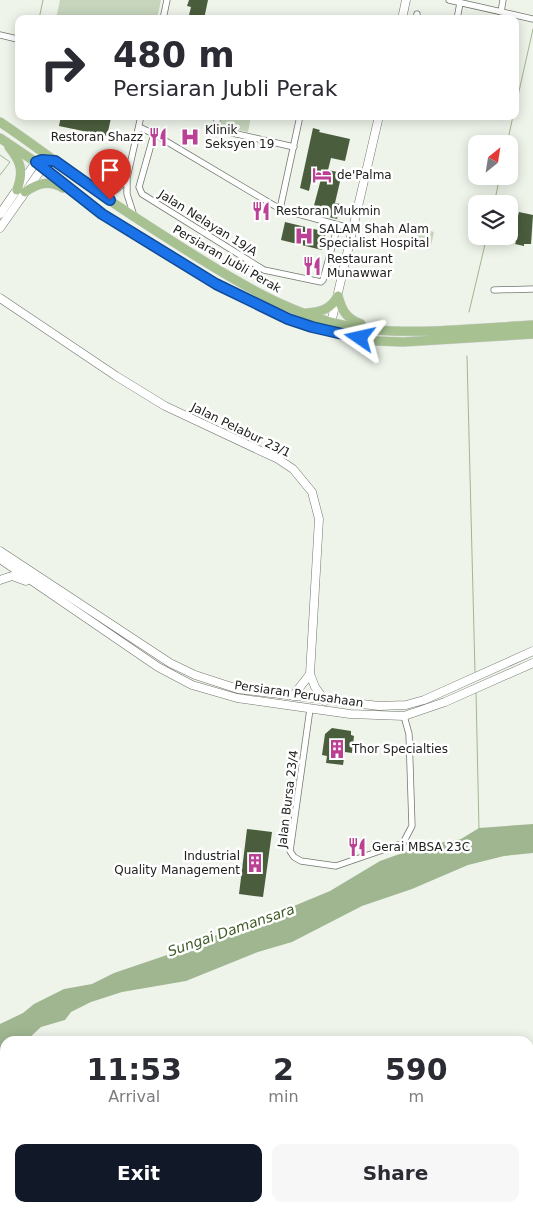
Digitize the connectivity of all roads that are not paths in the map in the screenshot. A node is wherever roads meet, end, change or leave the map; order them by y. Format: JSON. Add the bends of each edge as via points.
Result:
{"nodes":[{"id":1,"x":167,"y":0,"type":"edge"},
{"id":2,"x":406,"y":0,"type":"edge"},
{"id":3,"x":449,"y":0,"type":"edge"},
{"id":4,"x":503,"y":0,"type":"edge"},
{"id":5,"x":460,"y":3,"type":"junction"},
{"id":6,"x":501,"y":12,"type":"junction"},
{"id":7,"x":164,"y":15,"type":"edge"},
{"id":8,"x":403,"y":15,"type":"edge"},
{"id":9,"x":458,"y":15,"type":"edge"},
{"id":10,"x":513,"y":15,"type":"edge"},
{"id":11,"x":0,"y":35,"type":"edge"},
{"id":12,"x":15,"y":39,"type":"edge"},
{"id":13,"x":140,"y":120,"type":"edge"},
{"id":14,"x":217,"y":120,"type":"edge"},
{"id":15,"x":299,"y":120,"type":"edge"},
{"id":16,"x":378,"y":120,"type":"edge"},
{"id":17,"x":0,"y":122,"type":"edge"},
{"id":18,"x":139,"y":127,"type":"junction"},
{"id":19,"x":154,"y":134,"type":"junction"},
{"id":20,"x":1,"y":138,"type":"edge"},
{"id":21,"x":34,"y":146,"type":"junction"},
{"id":22,"x":294,"y":147,"type":"junction"},
{"id":23,"x":55,"y":161,"type":"junction"},
{"id":24,"x":40,"y":163,"type":"junction"},
{"id":25,"x":128,"y":178,"type":"junction"},
{"id":26,"x":21,"y":191,"type":"junction"},
{"id":27,"x":97,"y":192,"type":"junction"},
{"id":28,"x":80,"y":198,"type":"junction"},
{"id":29,"x":280,"y":209,"type":"junction"},
{"id":30,"x":0,"y":214,"type":"edge"},
{"id":31,"x":135,"y":218,"type":"junction"},
{"id":32,"x":338,"y":225,"type":"junction"},
{"id":33,"x":0,"y":228,"type":"edge"},
{"id":34,"x":353,"y":229,"type":"junction"},
{"id":35,"x":533,"y":289,"type":"edge"},
{"id":36,"x":494,"y":290,"type":"dead end"},
{"id":37,"x":338,"y":296,"type":"junction"},
{"id":38,"x":0,"y":298,"type":"edge"},
{"id":39,"x":301,"y":314,"type":"junction"},
{"id":40,"x":331,"y":322,"type":"junction"},
{"id":41,"x":533,"y":325,"type":"edge"},
{"id":42,"x":373,"y":330,"type":"junction"},
{"id":43,"x":533,"y":334,"type":"edge"},
{"id":44,"x":342,"y":335,"type":"junction"},
{"id":45,"x":1,"y":557,"type":"edge"},
{"id":46,"x":0,"y":580,"type":"edge"},
{"id":47,"x":35,"y":582,"type":"junction"},
{"id":48,"x":533,"y":651,"type":"edge"},
{"id":49,"x":532,"y":664,"type":"edge"},
{"id":50,"x":310,"y":674,"type":"junction"},
{"id":51,"x":293,"y":696,"type":"junction"},
{"id":52,"x":326,"y":700,"type":"junction"},
{"id":53,"x":310,"y":709,"type":"junction"},
{"id":54,"x":404,"y":716,"type":"junction"}],
"edges":[{"from":1,"to":7,"type":"street"},
{"from":2,"to":8,"type":"main road"},
{"from":3,"to":5,"type":"street"},
{"from":4,"to":6,"type":"street"},
{"from":5,"to":6,"type":"street"},
{"from":5,"to":9,"type":"street"},
{"from":6,"to":10,"type":"street"},
{"from":11,"to":12,"type":"street"},
{"from":13,"to":18,"type":"street"},
{"from":14,"to":22,"type":"street","via":[[219,130]]},
{"from":15,"to":22,"type":"street"},
{"from":16,"to":34,"type":"main road"},
{"from":17,"to":21,"type":"main road","name":"Persiaran Jubli Perak"},
{"from":18,"to":19,"type":"street"},
{"from":18,"to":25,"type":"street"},
{"from":19,"to":29,"type":"street"},
{"from":19,"to":32,"type":"street","name":"Jalan Nelayan 19/A","via":[[139,187],[142,194],[264,270],[318,283],[323,280]]},
{"from":20,"to":24,"type":"main road","name":"Persiaran Jubli Perak"},
{"from":20,"to":26,"type":"main road","via":[[20,162]]},
{"from":21,"to":23,"type":"main road","name":"Persiaran Jubli Perak"},
{"from":21,"to":24,"type":"main road"},
{"from":22,"to":29,"type":"street"},
{"from":23,"to":24,"type":"main road"},
{"from":23,"to":27,"type":"main road","name":"Persiaran Jubli Perak"},
{"from":24,"to":26,"type":"main road"},
{"from":24,"to":28,"type":"main road","name":"Persiaran Jubli Perak"},
{"from":25,"to":27,"type":"street","via":[[116,191]]},
{"from":25,"to":31,"type":"street","via":[[127,194]]},
{"from":26,"to":28,"type":"main road","via":[[52,183]]},
{"from":26,"to":30,"type":"main road"},
{"from":26,"to":33,"type":"main road"},
{"from":27,"to":31,"type":"main road","name":"Persiaran Jubli Perak"},
{"from":28,"to":44,"type":"main road","name":"Persiaran Jubli Perak","via":[[216,284],[252,303],[288,319]]},
{"from":29,"to":32,"type":"street"},
{"from":31,"to":39,"type":"main road","name":"Persiaran Jubli Perak","via":[[255,293]]},
{"from":32,"to":34,"type":"street"},
{"from":34,"to":37,"type":"main road"},
{"from":35,"to":36,"type":"street"},
{"from":37,"to":39,"type":"main road","via":[[324,310]]},
{"from":37,"to":40,"type":"main road"},
{"from":37,"to":42,"type":"main road","via":[[346,316]]},
{"from":38,"to":50,"type":"main road","name":"Jalan Pelabur 23/1","via":[[165,406],[278,459],[303,480],[312,492],[319,519]]},
{"from":39,"to":40,"type":"main road","name":"Persiaran Jubli Perak"},
{"from":40,"to":42,"type":"main road","name":"Persiaran Jubli Perak"},
{"from":40,"to":44,"type":"main road","via":[[334,330]]},
{"from":41,"to":42,"type":"main road","name":"Persiaran Jubli Perak"},
{"from":43,"to":44,"type":"main road","name":"Persiaran Jubli Perak","via":[[403,342]]},
{"from":45,"to":47,"type":"main road","name":"Persiaran Perusahaan"},
{"from":45,"to":51,"type":"main road","name":"Persiaran Perusahaan","via":[[170,663],[195,675],[238,689]]},
{"from":46,"to":47,"type":"main road","via":[[12,576]]},
{"from":47,"to":53,"type":"main road","name":"Persiaran Perusahaan","via":[[143,657],[192,685],[237,698]]},
{"from":48,"to":52,"type":"main road","name":"Persiaran Perusahaan","via":[[469,681],[406,705],[380,706]]},
{"from":49,"to":54,"type":"main road","name":"Persiaran Perusahaan"},
{"from":50,"to":51,"type":"main road"},
{"from":50,"to":52,"type":"main road","via":[[318,693]]},
{"from":51,"to":52,"type":"main road","name":"Persiaran Perusahaan"},
{"from":53,"to":54,"type":"main road","name":"Persiaran Perusahaan"},
{"from":53,"to":54,"type":"street","name":"Jalan Bursa 23/4","via":[[290,852],[301,861],[336,866],[403,842],[412,826],[409,734]]}]}
